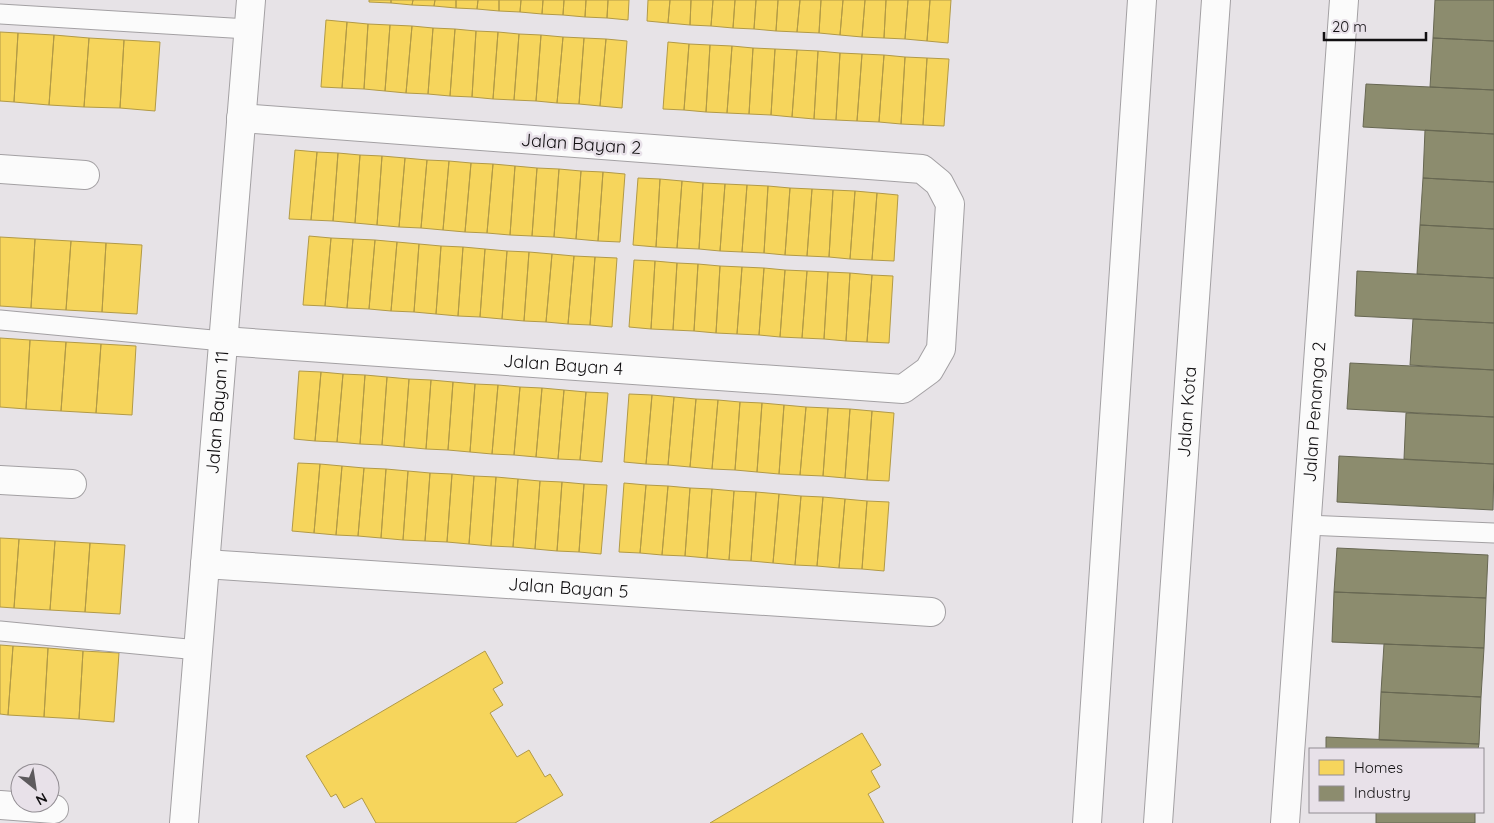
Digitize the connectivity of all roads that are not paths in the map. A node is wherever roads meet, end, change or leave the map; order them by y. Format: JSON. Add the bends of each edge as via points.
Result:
{"nodes":[{"id":1,"x":251,"y":0,"type":"edge"},
{"id":2,"x":1128,"y":0,"type":"edge"},
{"id":3,"x":1142,"y":0,"type":"edge"},
{"id":4,"x":1216,"y":0,"type":"edge"},
{"id":5,"x":1344,"y":0,"type":"edge"},
{"id":6,"x":0,"y":14,"type":"edge"},
{"id":7,"x":248,"y":29,"type":"junction"},
{"id":8,"x":1140,"y":31,"type":"junction"},
{"id":9,"x":241,"y":118,"type":"junction"},
{"id":10,"x":0,"y":169,"type":"edge"},
{"id":11,"x":85,"y":175,"type":"dead end"},
{"id":12,"x":0,"y":320,"type":"edge"},
{"id":13,"x":223,"y":341,"type":"junction"},
{"id":14,"x":903,"y":389,"type":"joint"},
{"id":15,"x":0,"y":480,"type":"edge"},
{"id":16,"x":72,"y":484,"type":"dead end"},
{"id":17,"x":1306,"y":525,"type":"junction"},
{"id":18,"x":1494,"y":533,"type":"edge"},
{"id":19,"x":205,"y":564,"type":"junction"},
{"id":20,"x":931,"y":612,"type":"dead end"},
{"id":21,"x":0,"y":631,"type":"edge"},
{"id":22,"x":198,"y":650,"type":"junction"},
{"id":23,"x":184,"y":823,"type":"edge"},
{"id":24,"x":1087,"y":823,"type":"edge"},
{"id":25,"x":1158,"y":823,"type":"edge"},
{"id":26,"x":1284,"y":823,"type":"edge"}],
"edges":[{"from":1,"to":7,"type":"street","name":"Jalan Bayan 11"},
{"from":2,"to":8,"type":"street"},
{"from":3,"to":8,"type":"street"},
{"from":4,"to":25,"type":"street","name":"Jalan Kota"},
{"from":5,"to":17,"type":"street","name":"Jalan Penanga 2"},
{"from":6,"to":7,"type":"lane"},
{"from":7,"to":9,"type":"street","name":"Jalan Bayan 11"},
{"from":8,"to":24,"type":"street"},
{"from":9,"to":13,"type":"street","name":"Jalan Bayan 11"},
{"from":9,"to":14,"type":"street","name":"Jalan Bayan 2","via":[[922,169],[939,182],[950,204],[941,349],[929,370]]},
{"from":10,"to":11,"type":"street"},
{"from":12,"to":13,"type":"lane"},
{"from":13,"to":14,"type":"street","name":"Jalan Bayan 4"},
{"from":13,"to":19,"type":"street","name":"Jalan Bayan 11"},
{"from":15,"to":16,"type":"street"},
{"from":17,"to":18,"type":"lane"},
{"from":17,"to":26,"type":"street","name":"Jalan Penanga 2"},
{"from":19,"to":20,"type":"street","name":"Jalan Bayan 5"},
{"from":19,"to":22,"type":"street","name":"Jalan Bayan 11"},
{"from":21,"to":22,"type":"lane"},
{"from":22,"to":23,"type":"street","name":"Jalan Bayan 11"}]}
